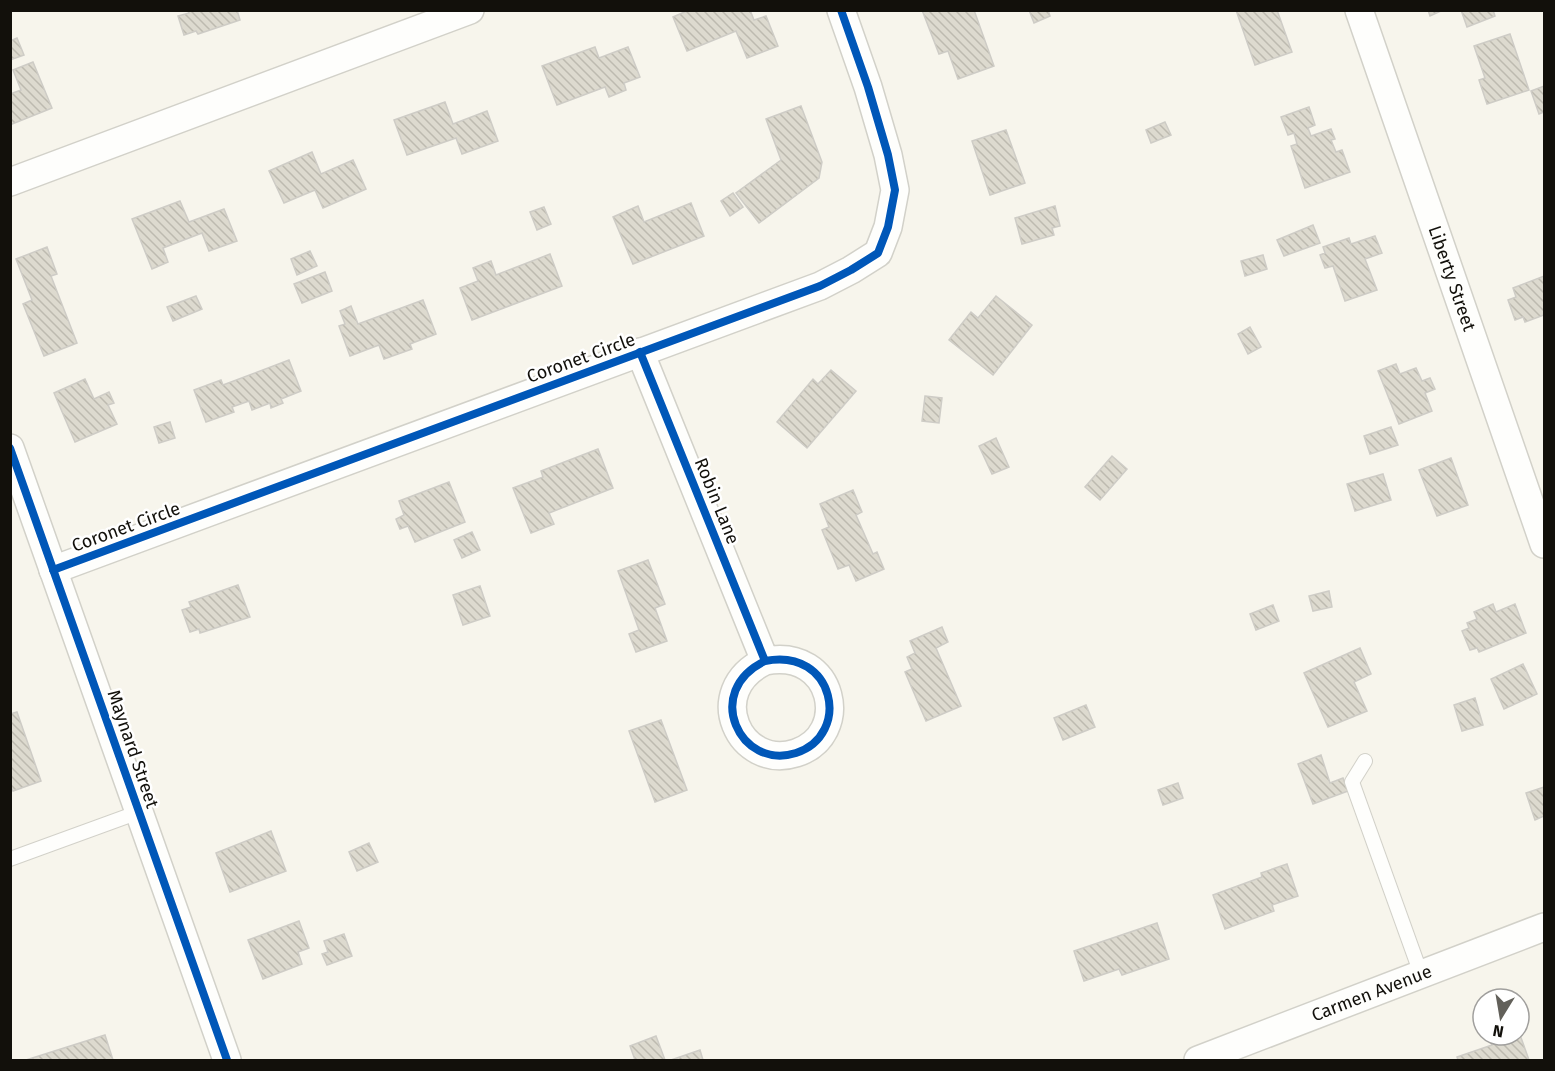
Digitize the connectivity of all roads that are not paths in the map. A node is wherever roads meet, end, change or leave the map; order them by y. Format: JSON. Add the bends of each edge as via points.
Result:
{"nodes":[{"id":1,"x":470,"y":10,"type":"edge"},
{"id":2,"x":841,"y":10,"type":"edge"},
{"id":3,"x":1359,"y":10,"type":"edge"},
{"id":4,"x":10,"y":182,"type":"edge"},
{"id":5,"x":640,"y":352,"type":"junction"},
{"id":6,"x":10,"y":448,"type":"edge"},
{"id":7,"x":1545,"y":544,"type":"edge"},
{"id":8,"x":53,"y":570,"type":"junction"},
{"id":9,"x":765,"y":661,"type":"dead end"},
{"id":10,"x":1365,"y":761,"type":"dead end"},
{"id":11,"x":139,"y":812,"type":"junction"},
{"id":12,"x":10,"y":859,"type":"edge"},
{"id":13,"x":1545,"y":927,"type":"edge"},
{"id":14,"x":1421,"y":974,"type":"junction"},
{"id":15,"x":227,"y":1060,"type":"edge"},
{"id":16,"x":1198,"y":1060,"type":"edge"}],
"edges":[{"from":1,"to":4,"type":"street"},
{"from":2,"to":5,"type":"street","name":"Coronet Circle","via":[[868,87],[895,190],[888,227],[878,252],[820,286]]},
{"from":3,"to":7,"type":"street","name":"Liberty Street"},
{"from":5,"to":8,"type":"street","name":"Coronet Circle"},
{"from":5,"to":9,"type":"street","name":"Robin Lane"},
{"from":6,"to":8,"type":"street","name":"Maynard Street"},
{"from":8,"to":11,"type":"street","name":"Maynard Street"},
{"from":10,"to":14,"type":"lane","via":[[1352,782]]},
{"from":11,"to":12,"type":"lane"},
{"from":11,"to":15,"type":"street","name":"Maynard Street"},
{"from":13,"to":14,"type":"street","name":"Carmen Avenue"},
{"from":14,"to":16,"type":"street","name":"Carmen Avenue"}]}
